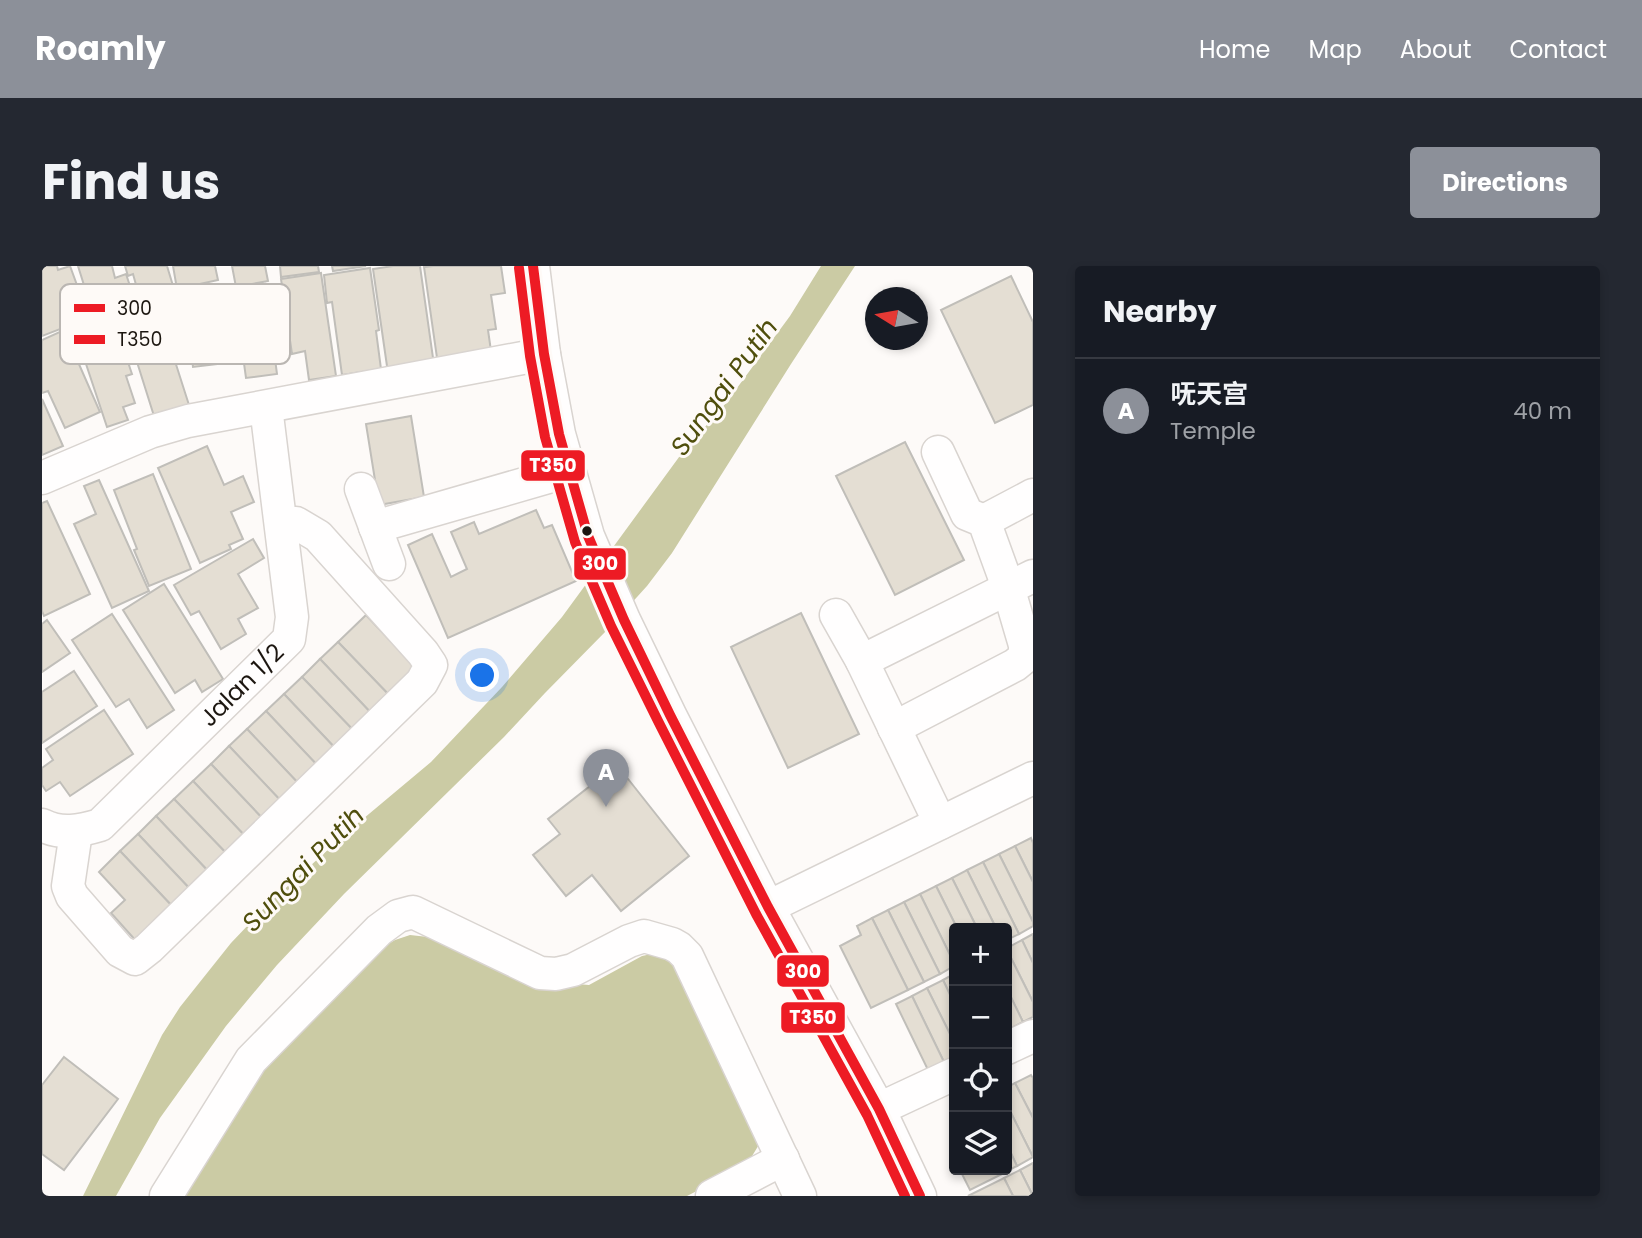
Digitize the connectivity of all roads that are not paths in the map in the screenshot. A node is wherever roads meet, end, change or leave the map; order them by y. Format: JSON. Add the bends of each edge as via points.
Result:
{"nodes":[{"id":1,"x":533,"y":266,"type":"edge"},
{"id":2,"x":544,"y":354,"type":"junction"},
{"id":3,"x":266,"y":407,"type":"junction"},
{"id":4,"x":938,"y":452,"type":"dead end"},
{"id":5,"x":569,"y":471,"type":"junction"},
{"id":6,"x":42,"y":478,"type":"edge"},
{"id":7,"x":361,"y":489,"type":"dead end"},
{"id":8,"x":1033,"y":495,"type":"edge"},
{"id":9,"x":984,"y":521,"type":"junction"},
{"id":10,"x":281,"y":523,"type":"junction"},
{"id":11,"x":375,"y":527,"type":"junction"},
{"id":12,"x":389,"y":564,"type":"dead end"},
{"id":13,"x":1021,"y":582,"type":"edge"},
{"id":14,"x":836,"y":615,"type":"dead end"},
{"id":15,"x":862,"y":661,"type":"junction"},
{"id":16,"x":894,"y":728,"type":"junction"},
{"id":17,"x":1033,"y":778,"type":"edge"},
{"id":18,"x":940,"y":823,"type":"junction"},
{"id":19,"x":42,"y":825,"type":"edge"},
{"id":20,"x":76,"y":832,"type":"junction"},
{"id":21,"x":768,"y":907,"type":"junction"},
{"id":22,"x":1033,"y":1036,"type":"edge"},
{"id":23,"x":1012,"y":1046,"type":"edge"},
{"id":24,"x":949,"y":1076,"type":"edge"},
{"id":25,"x":879,"y":1109,"type":"junction"},
{"id":26,"x":783,"y":1160,"type":"junction"},
{"id":27,"x":166,"y":1196,"type":"edge"},
{"id":28,"x":712,"y":1196,"type":"edge"},
{"id":29,"x":800,"y":1196,"type":"edge"},
{"id":30,"x":920,"y":1196,"type":"edge"}],
"edges":[{"from":1,"to":2,"type":"street"},
{"from":2,"to":3,"type":"street"},
{"from":2,"to":5,"type":"street"},
{"from":3,"to":6,"type":"street","via":[[150,432]]},
{"from":3,"to":10,"type":"street","name":"Jalan 1/2"},
{"from":4,"to":9,"type":"street","via":[[967,514]]},
{"from":5,"to":11,"type":"street"},
{"from":5,"to":21,"type":"street","via":[[588,536],[624,620]]},
{"from":7,"to":11,"type":"street"},
{"from":8,"to":9,"type":"street"},
{"from":9,"to":13,"type":"street"},
{"from":10,"to":20,"type":"street","name":"Jalan 1/2","via":[[292,617],[289,639],[100,825]]},
{"from":10,"to":20,"type":"street","via":[[296,523],[317,536],[423,653],[431,665],[422,682],[135,959],[120,951],[72,896],[68,886]]},
{"from":11,"to":12,"type":"street"},
{"from":13,"to":15,"type":"street"},
{"from":13,"to":16,"type":"street","via":[[1025,657]]},
{"from":14,"to":15,"type":"street"},
{"from":15,"to":16,"type":"street"},
{"from":16,"to":18,"type":"street"},
{"from":17,"to":18,"type":"street"},
{"from":18,"to":21,"type":"street"},
{"from":19,"to":20,"type":"street"},
{"from":21,"to":25,"type":"street"},
{"from":22,"to":23,"type":"street"},
{"from":24,"to":25,"type":"street"},
{"from":25,"to":30,"type":"street"},
{"from":26,"to":27,"type":"street","via":[[687,956],[679,948],[644,936],[573,970],[540,973],[413,912],[379,930],[251,1060]]},
{"from":26,"to":28,"type":"street"},
{"from":26,"to":29,"type":"street"}]}
